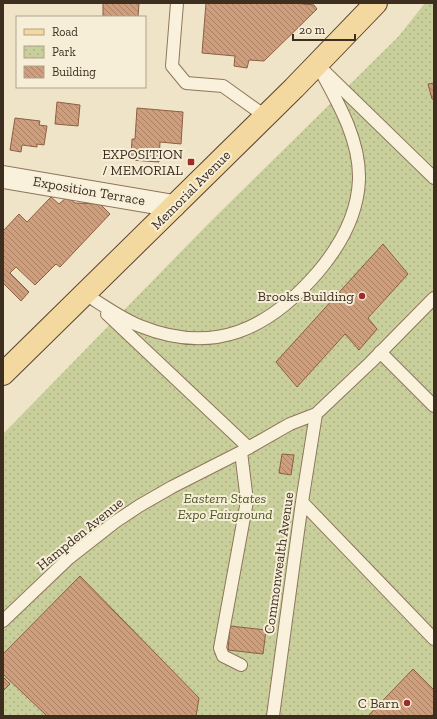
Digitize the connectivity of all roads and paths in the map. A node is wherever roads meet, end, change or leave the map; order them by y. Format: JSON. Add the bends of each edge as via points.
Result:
{"nodes":[{"id":1,"x":177,"y":3,"type":"edge"},
{"id":2,"x":376,"y":3,"type":"edge"},
{"id":3,"x":317,"y":64,"type":"junction"},
{"id":4,"x":265,"y":116,"type":"junction"},
{"id":5,"x":3,"y":177,"type":"edge"},
{"id":6,"x":434,"y":178,"type":"edge"},
{"id":7,"x":174,"y":206,"type":"junction"},
{"id":8,"x":85,"y":294,"type":"junction"},
{"id":9,"x":434,"y":298,"type":"edge"},
{"id":10,"x":380,"y":352,"type":"junction"},
{"id":11,"x":6,"y":367,"type":"edge"},
{"id":12,"x":434,"y":406,"type":"edge"},
{"id":13,"x":316,"y":414,"type":"junction"},
{"id":14,"x":245,"y":450,"type":"junction"},
{"id":15,"x":302,"y":502,"type":"junction"},
{"id":16,"x":3,"y":621,"type":"edge"},
{"id":17,"x":434,"y":639,"type":"edge"},
{"id":18,"x":241,"y":665,"type":"dead end"},
{"id":19,"x":273,"y":716,"type":"edge"}],
"edges":[{"from":1,"to":4,"type":"lane","via":[[172,66],[186,83],[223,86]]},
{"from":2,"to":3,"type":"main road","name":"Memorial Avenue"},
{"from":3,"to":4,"type":"main road","name":"Memorial Avenue"},
{"from":3,"to":6,"type":"lane"},
{"from":3,"to":8,"type":"lane","via":[[349,130],[359,179],[353,213],[344,235],[324,264],[298,294],[268,317],[243,331],[217,338],[203,338],[173,336],[140,326]]},
{"from":4,"to":7,"type":"main road","name":"Memorial Avenue"},
{"from":5,"to":7,"type":"street","name":"Exposition Terrace"},
{"from":7,"to":8,"type":"main road","name":"Memorial Avenue"},
{"from":8,"to":11,"type":"main road","name":"Memorial Avenue"},
{"from":8,"to":14,"type":"lane"},
{"from":9,"to":10,"type":"lane"},
{"from":10,"to":12,"type":"lane"},
{"from":10,"to":13,"type":"lane"},
{"from":13,"to":14,"type":"lane","name":"Hampden Avenue","via":[[290,424]]},
{"from":13,"to":15,"type":"lane","name":"Commonwealth Avenue"},
{"from":14,"to":16,"type":"lane","name":"Hampden Avenue","via":[[172,487],[115,522],[70,558]]},
{"from":14,"to":18,"type":"lane","via":[[247,501],[220,648],[223,656]]},
{"from":15,"to":17,"type":"lane"},
{"from":15,"to":19,"type":"lane","name":"Commonwealth Avenue"}]}
